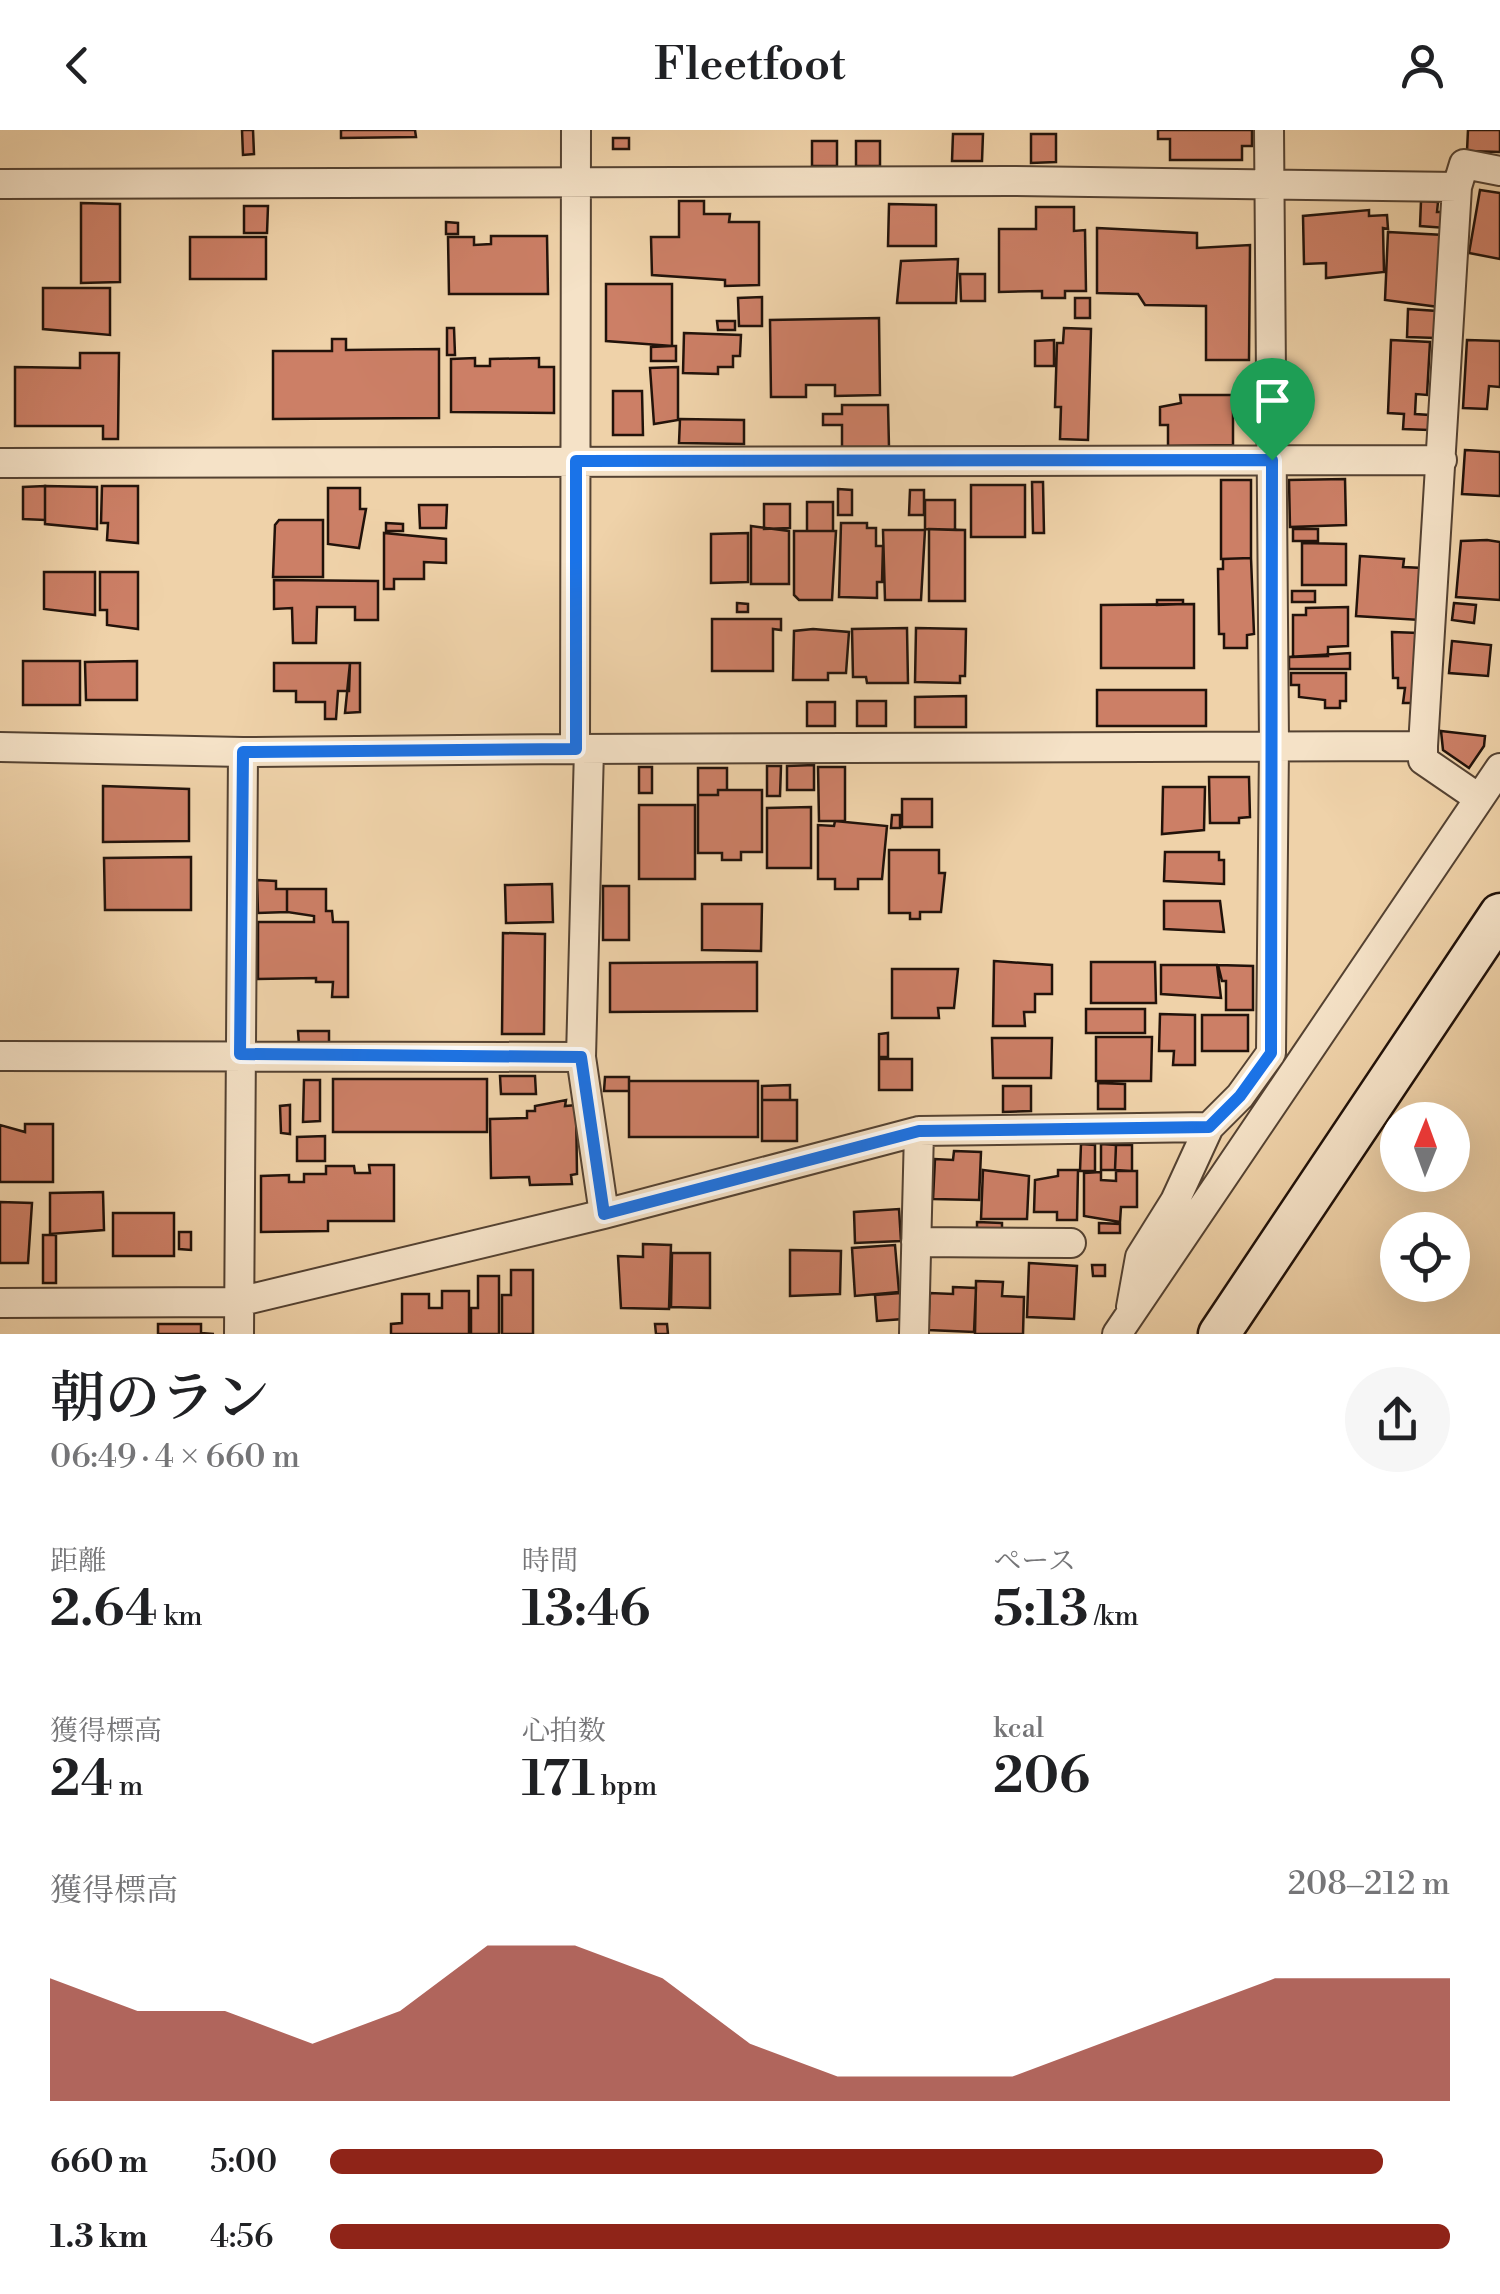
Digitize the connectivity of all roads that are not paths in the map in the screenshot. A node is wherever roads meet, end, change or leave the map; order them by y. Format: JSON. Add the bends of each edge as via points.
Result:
{"nodes":[{"id":1,"x":576,"y":130,"type":"edge"},
{"id":2,"x":1270,"y":130,"type":"edge"},
{"id":3,"x":1500,"y":171,"type":"edge"},
{"id":4,"x":576,"y":183,"type":"junction"},
{"id":5,"x":0,"y":184,"type":"edge"},
{"id":6,"x":1270,"y":187,"type":"junction"},
{"id":7,"x":1457,"y":187,"type":"junction"},
{"id":8,"x":1272,"y":460,"type":"junction"},
{"id":9,"x":1442,"y":460,"type":"junction"},
{"id":10,"x":576,"y":461,"type":"junction"},
{"id":11,"x":0,"y":462,"type":"edge"},
{"id":12,"x":1274,"y":744,"type":"junction"},
{"id":13,"x":1423,"y":746,"type":"junction"},
{"id":14,"x":0,"y":747,"type":"edge"},
{"id":15,"x":582,"y":749,"type":"junction"},
{"id":16,"x":243,"y":752,"type":"junction"},
{"id":17,"x":1500,"y":768,"type":"edge"},
{"id":18,"x":1478,"y":797,"type":"junction"},
{"id":19,"x":1500,"y":914,"type":"edge"},
{"id":20,"x":240,"y":1054,"type":"junction"},
{"id":21,"x":0,"y":1056,"type":"edge"},
{"id":22,"x":581,"y":1057,"type":"junction"},
{"id":23,"x":1209,"y":1127,"type":"junction"},
{"id":24,"x":919,"y":1131,"type":"junction"},
{"id":25,"x":604,"y":1214,"type":"junction"},
{"id":26,"x":916,"y":1242,"type":"junction"},
{"id":27,"x":1070,"y":1243,"type":"dead end"},
{"id":28,"x":0,"y":1302,"type":"edge"},
{"id":29,"x":238,"y":1302,"type":"junction"},
{"id":30,"x":1123,"y":1325,"type":"edge"},
{"id":31,"x":238,"y":1334,"type":"edge"},
{"id":32,"x":914,"y":1334,"type":"edge"},
{"id":33,"x":1219,"y":1334,"type":"edge"}],
"edges":[{"from":1,"to":4,"type":"street"},
{"from":2,"to":6,"type":"street"},
{"from":3,"to":7,"type":"street","via":[[1464,164]]},
{"from":4,"to":5,"type":"street"},
{"from":4,"to":6,"type":"street"},
{"from":4,"to":10,"type":"street"},
{"from":6,"to":7,"type":"street"},
{"from":6,"to":8,"type":"street"},
{"from":7,"to":9,"type":"street"},
{"from":8,"to":9,"type":"street"},
{"from":8,"to":10,"type":"street"},
{"from":8,"to":12,"type":"street"},
{"from":9,"to":13,"type":"street"},
{"from":10,"to":11,"type":"street"},
{"from":10,"to":15,"type":"street"},
{"from":12,"to":13,"type":"street"},
{"from":12,"to":15,"type":"street"},
{"from":12,"to":23,"type":"street","via":[[1271,1053]]},
{"from":13,"to":18,"type":"street","via":[[1423,760]]},
{"from":14,"to":16,"type":"street"},
{"from":15,"to":16,"type":"street"},
{"from":15,"to":22,"type":"street"},
{"from":16,"to":20,"type":"street"},
{"from":17,"to":18,"type":"street"},
{"from":18,"to":30,"type":"street"},
{"from":19,"to":33,"type":"main road"},
{"from":20,"to":21,"type":"street"},
{"from":20,"to":22,"type":"street"},
{"from":20,"to":29,"type":"street"},
{"from":22,"to":25,"type":"street"},
{"from":23,"to":24,"type":"street"},
{"from":23,"to":30,"type":"street","via":[[1140,1257]]},
{"from":24,"to":25,"type":"street"},
{"from":24,"to":26,"type":"street"},
{"from":25,"to":29,"type":"street"},
{"from":26,"to":27,"type":"street"},
{"from":26,"to":32,"type":"street"},
{"from":28,"to":29,"type":"street"},
{"from":29,"to":31,"type":"street"}]}
